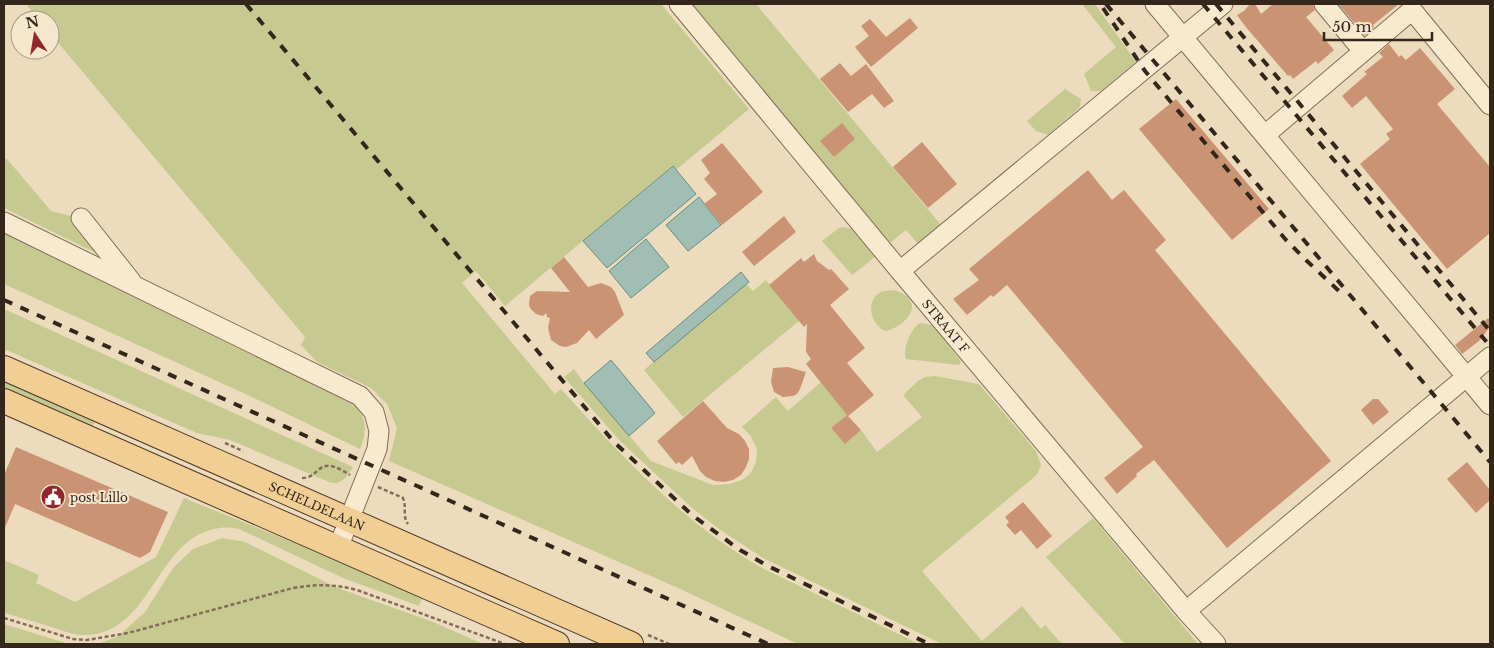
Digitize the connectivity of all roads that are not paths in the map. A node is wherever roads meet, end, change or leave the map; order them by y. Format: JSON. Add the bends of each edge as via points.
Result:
{"nodes":[{"id":1,"x":679,"y":4,"type":"edge"},
{"id":2,"x":1155,"y":4,"type":"edge"},
{"id":3,"x":1223,"y":4,"type":"edge"},
{"id":4,"x":1324,"y":4,"type":"edge"},
{"id":5,"x":1183,"y":37,"type":"junction"},
{"id":6,"x":1363,"y":51,"type":"junction"},
{"id":7,"x":1490,"y":105,"type":"edge"},
{"id":8,"x":1265,"y":135,"type":"junction"},
{"id":9,"x":81,"y":218,"type":"dead end"},
{"id":10,"x":4,"y":222,"type":"edge"},
{"id":11,"x":900,"y":271,"type":"junction"},
{"id":12,"x":135,"y":286,"type":"junction"},
{"id":13,"x":1490,"y":357,"type":"edge"},
{"id":14,"x":4,"y":368,"type":"edge"},
{"id":15,"x":1466,"y":376,"type":"junction"},
{"id":16,"x":4,"y":401,"type":"edge"},
{"id":17,"x":1490,"y":404,"type":"edge"},
{"id":18,"x":350,"y":519,"type":"junction"},
{"id":19,"x":338,"y":548,"type":"junction"},
{"id":20,"x":1186,"y":611,"type":"junction"},
{"id":21,"x":557,"y":644,"type":"edge"},
{"id":22,"x":632,"y":644,"type":"edge"},
{"id":23,"x":1216,"y":644,"type":"edge"}],
"edges":[{"from":1,"to":11,"type":"street","name":"STRAAT F"},
{"from":2,"to":5,"type":"street"},
{"from":3,"to":5,"type":"street"},
{"from":4,"to":6,"type":"street"},
{"from":5,"to":8,"type":"street"},
{"from":5,"to":11,"type":"street"},
{"from":6,"to":7,"type":"street","via":[[1412,10]]},
{"from":6,"to":8,"type":"street"},
{"from":8,"to":15,"type":"street"},
{"from":9,"to":12,"type":"street"},
{"from":10,"to":12,"type":"street"},
{"from":11,"to":20,"type":"street","name":"STRAAT F"},
{"from":12,"to":18,"type":"street","via":[[360,396],[374,412],[377,449]]},
{"from":13,"to":15,"type":"street"},
{"from":14,"to":18,"type":"main road","name":"SCHELDELAAN"},
{"from":15,"to":17,"type":"street"},
{"from":15,"to":20,"type":"street"},
{"from":16,"to":19,"type":"main road"},
{"from":18,"to":19,"type":"street"},
{"from":18,"to":22,"type":"main road","name":"SCHELDELAAN"},
{"from":19,"to":21,"type":"main road"},
{"from":20,"to":23,"type":"street","name":"STRAAT F"}]}
